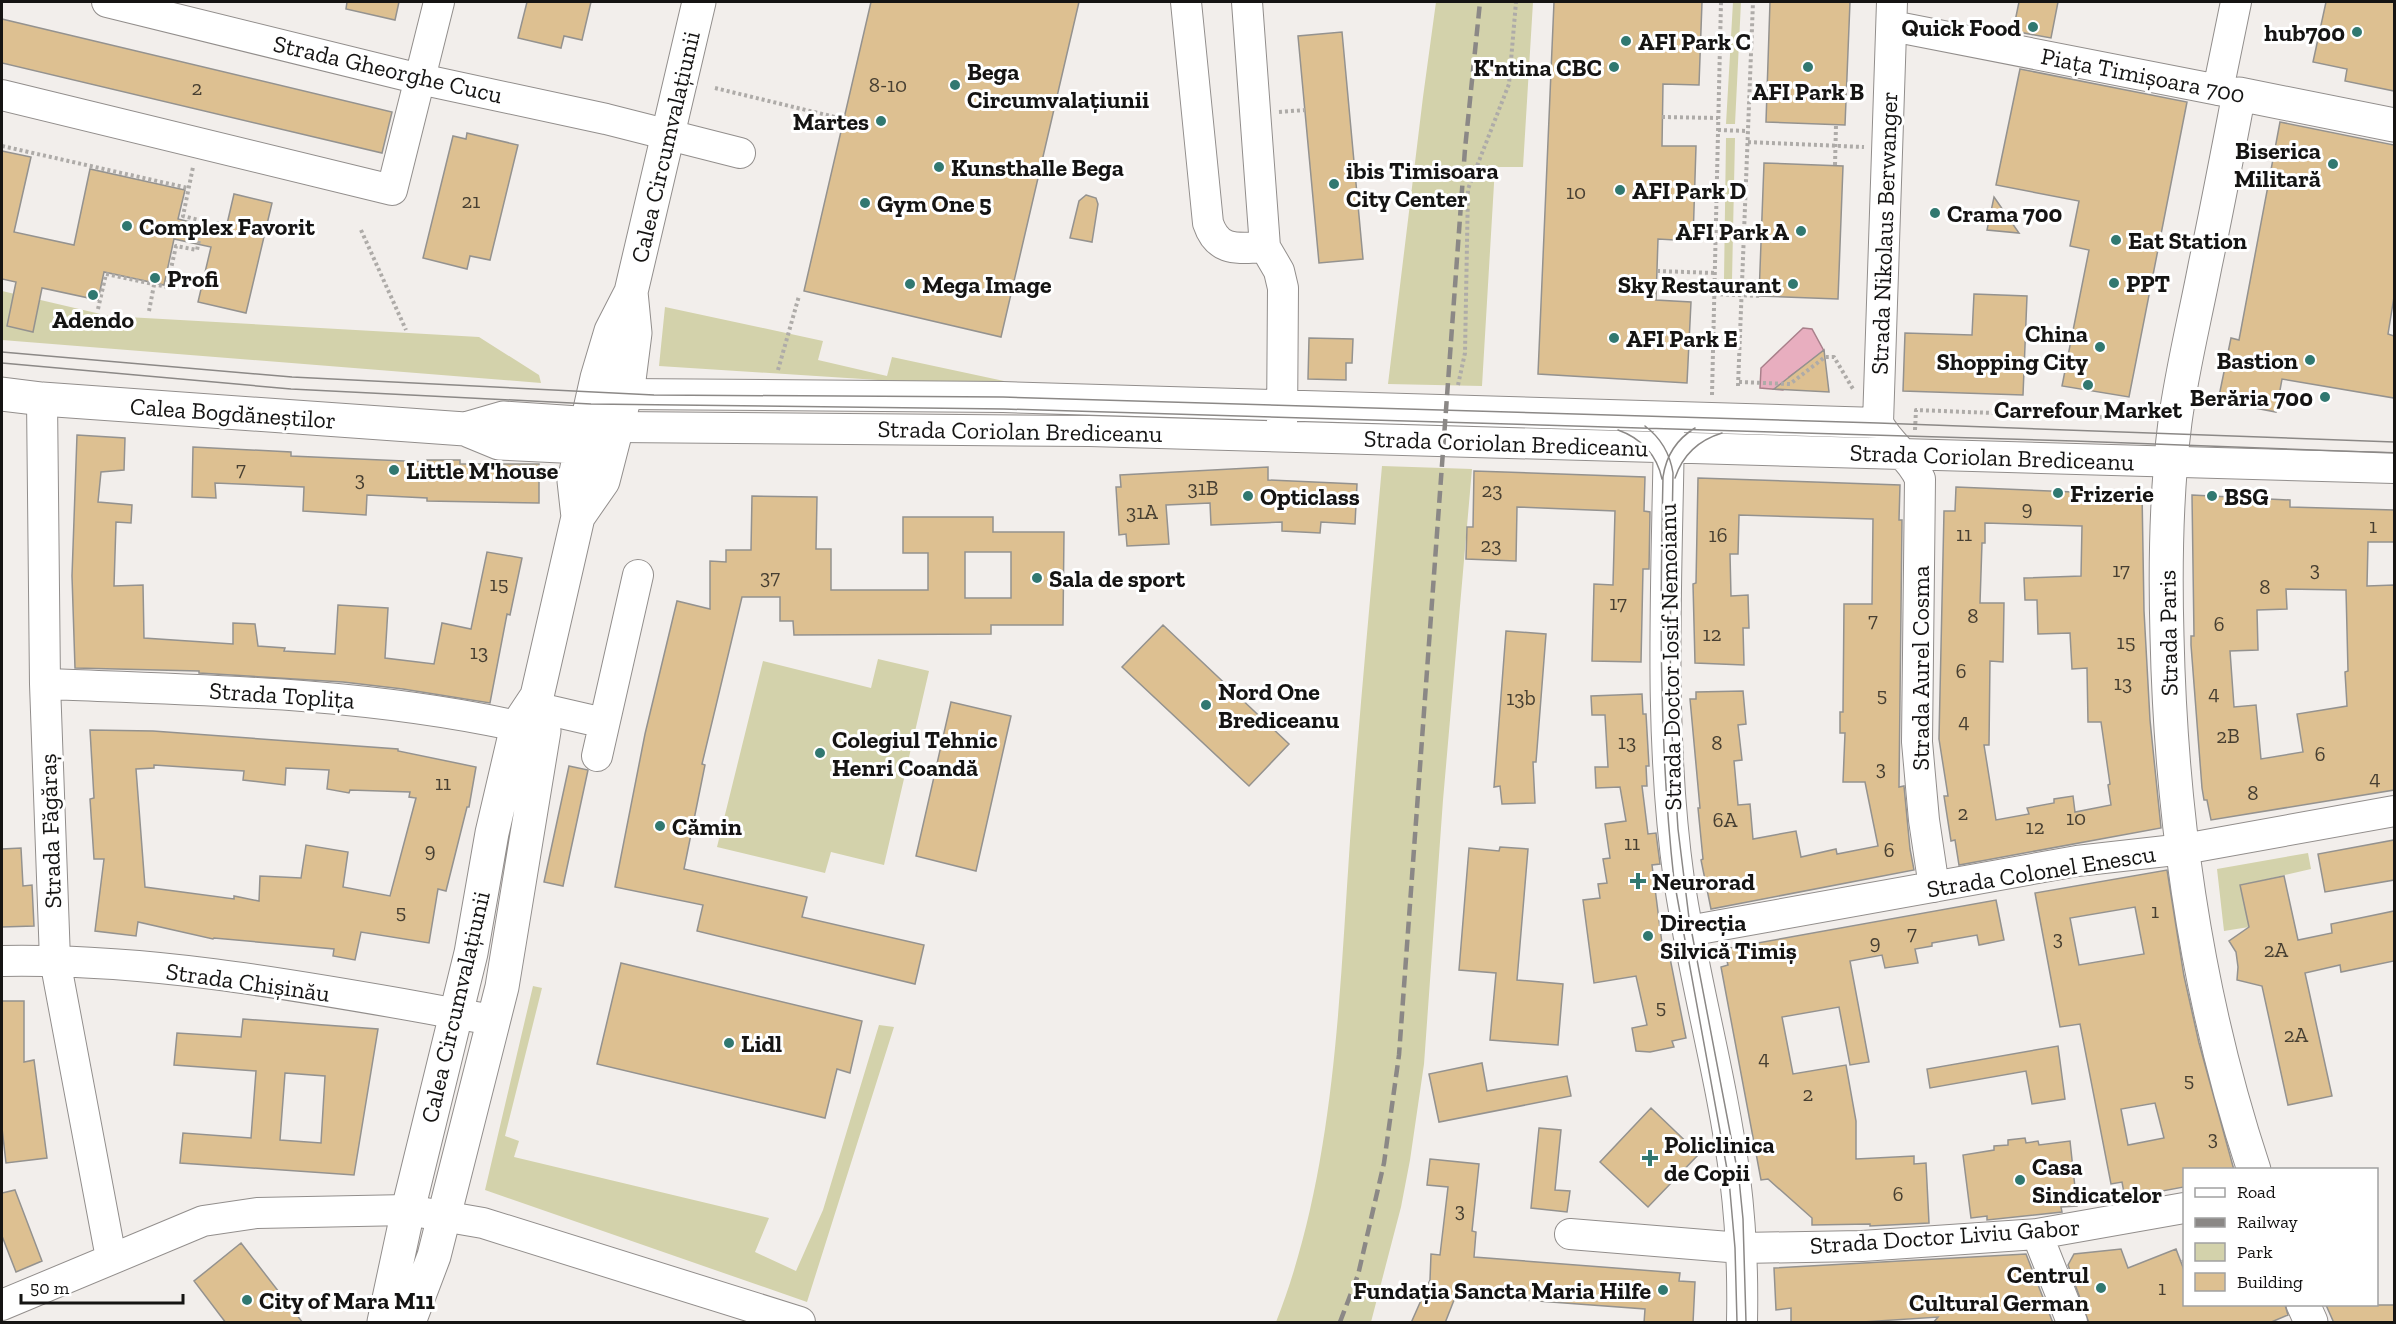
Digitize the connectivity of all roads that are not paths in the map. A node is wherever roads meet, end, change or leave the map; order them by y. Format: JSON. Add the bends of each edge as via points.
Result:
{"nodes":[{"id":1,"x":107,"y":2,"type":"edge"},
{"id":2,"x":439,"y":2,"type":"edge"},
{"id":3,"x":699,"y":2,"type":"edge"},
{"id":4,"x":1186,"y":2,"type":"edge"},
{"id":5,"x":1247,"y":2,"type":"edge"},
{"id":6,"x":2236,"y":2,"type":"edge"},
{"id":7,"x":141,"y":5,"type":"edge"},
{"id":8,"x":1892,"y":14,"type":"edge"},
{"id":9,"x":420,"y":79,"type":"junction"},
{"id":10,"x":2229,"y":92,"type":"junction"},
{"id":11,"x":2,"y":95,"type":"edge"},
{"id":12,"x":2394,"y":125,"type":"edge"},
{"id":13,"x":668,"y":136,"type":"junction"},
{"id":14,"x":740,"y":153,"type":"dead end"},
{"id":15,"x":1265,"y":247,"type":"junction"},
{"id":16,"x":630,"y":292,"type":"junction"},
{"id":17,"x":2,"y":394,"type":"edge"},
{"id":18,"x":625,"y":394,"type":"junction"},
{"id":19,"x":42,"y":399,"type":"junction"},
{"id":20,"x":1283,"y":406,"type":"junction"},
{"id":21,"x":1670,"y":418,"type":"junction"},
{"id":22,"x":1878,"y":423,"type":"junction"},
{"id":23,"x":595,"y":432,"type":"junction"},
{"id":24,"x":1282,"y":437,"type":"junction"},
{"id":25,"x":1669,"y":448,"type":"junction"},
{"id":26,"x":1904,"y":455,"type":"junction"},
{"id":27,"x":2171,"y":462,"type":"junction"},
{"id":28,"x":2394,"y":468,"type":"edge"},
{"id":29,"x":638,"y":575,"type":"dead end"},
{"id":30,"x":45,"y":684,"type":"junction"},
{"id":31,"x":531,"y":710,"type":"junction"},
{"id":32,"x":604,"y":723,"type":"junction"},
{"id":33,"x":597,"y":756,"type":"dead end"},
{"id":34,"x":2394,"y":812,"type":"edge"},
{"id":35,"x":2184,"y":849,"type":"junction"},
{"id":36,"x":1934,"y":887,"type":"junction"},
{"id":37,"x":1688,"y":931,"type":"junction"},
{"id":38,"x":55,"y":960,"type":"junction"},
{"id":39,"x":2,"y":961,"type":"edge"},
{"id":40,"x":457,"y":1014,"type":"junction"},
{"id":41,"x":494,"y":1020,"type":"junction"},
{"id":42,"x":2253,"y":1168,"type":"edge"},
{"id":43,"x":2183,"y":1208,"type":"edge"},
{"id":44,"x":408,"y":1210,"type":"junction"},
{"id":45,"x":445,"y":1216,"type":"junction"},
{"id":46,"x":1570,"y":1234,"type":"dead end"},
{"id":47,"x":2037,"y":1234,"type":"junction"},
{"id":48,"x":1741,"y":1248,"type":"junction"},
{"id":49,"x":111,"y":1258,"type":"junction"},
{"id":50,"x":2,"y":1305,"type":"edge"},
{"id":51,"x":2303,"y":1306,"type":"edge"},
{"id":52,"x":384,"y":1323,"type":"edge"},
{"id":53,"x":409,"y":1323,"type":"edge"},
{"id":54,"x":800,"y":1323,"type":"edge"},
{"id":55,"x":1742,"y":1323,"type":"edge"},
{"id":56,"x":2072,"y":1323,"type":"edge"},
{"id":57,"x":2311,"y":1323,"type":"edge"}],
"edges":[{"from":1,"to":7,"type":"street","name":"Strada Gheorghe Cucu"},
{"from":2,"to":9,"type":"street"},
{"from":3,"to":13,"type":"main road","name":"Calea Circumvalațiunii"},
{"from":4,"to":15,"type":"street","via":[[1208,224],[1221,244]]},
{"from":5,"to":15,"type":"street"},
{"from":6,"to":10,"type":"street","name":"Strada Paris"},
{"from":7,"to":9,"type":"street","name":"Strada Gheorghe Cucu"},
{"from":8,"to":10,"type":"street","name":"Piața Timișoara 700"},
{"from":8,"to":22,"type":"street","name":"Strada Nikolaus Berwanger"},
{"from":9,"to":11,"type":"street","via":[[392,190]]},
{"from":9,"to":13,"type":"street","name":"Strada Gheorghe Cucu"},
{"from":10,"to":12,"type":"main road","name":"Piața Timișoara 700"},
{"from":10,"to":27,"type":"main road","name":"Strada Paris"},
{"from":13,"to":14,"type":"street","name":"Strada Gheorghe Cucu"},
{"from":13,"to":16,"type":"main road","name":"Calea Circumvalațiunii"},
{"from":15,"to":20,"type":"street","via":[[1279,271],[1283,288]]},
{"from":16,"to":18,"type":"main road","name":"Calea Circumvalațiunii","via":[[635,333]]},
{"from":16,"to":23,"type":"main road","name":"Calea Circumvalațiunii","via":[[611,331]]},
{"from":17,"to":19,"type":"main road","name":"Calea Bogdăneștilor"},
{"from":18,"to":20,"type":"street","name":"Strada Coriolan Brediceanu","via":[[1003,397]]},
{"from":18,"to":23,"type":"main road","name":"Calea Circumvalațiunii"},
{"from":19,"to":23,"type":"main road","name":"Calea Bogdăneștilor","via":[[465,429],[499,443]]},
{"from":19,"to":30,"type":"street","name":"Strada Făgăraș"},
{"from":20,"to":21,"type":"street","name":"Strada Coriolan Brediceanu"},
{"from":20,"to":24,"type":"street"},
{"from":21,"to":22,"type":"street","name":"Strada Coriolan Brediceanu"},
{"from":21,"to":25,"type":"street","name":"Strada Doctor Iosif Nemoianu"},
{"from":22,"to":26,"type":"street"},
{"from":23,"to":24,"type":"street","name":"Strada Coriolan Brediceanu","via":[[1089,431]]},
{"from":23,"to":31,"type":"main road","name":"Calea Circumvalațiunii","via":[[574,481],[578,517]]},
{"from":24,"to":25,"type":"street","name":"Strada Coriolan Brediceanu"},
{"from":25,"to":26,"type":"street","name":"Strada Coriolan Brediceanu"},
{"from":25,"to":37,"type":"street","name":"Strada Doctor Iosif Nemoianu","via":[[1665,579],[1667,735],[1673,830]]},
{"from":26,"to":27,"type":"street","name":"Strada Coriolan Brediceanu"},
{"from":26,"to":36,"type":"street","name":"Strada Aurel Cosma","via":[[1920,479],[1917,742]]},
{"from":27,"to":28,"type":"street","name":"Strada Coriolan Brediceanu"},
{"from":27,"to":35,"type":"main road","name":"Strada Paris","via":[[2167,656]]},
{"from":29,"to":32,"type":"street"},
{"from":30,"to":31,"type":"street","name":"Strada Toplița"},
{"from":30,"to":38,"type":"street","name":"Strada Făgăraș"},
{"from":31,"to":32,"type":"street","name":"Strada Toplița"},
{"from":31,"to":40,"type":"main road","name":"Calea Circumvalațiunii","via":[[492,833]]},
{"from":31,"to":41,"type":"main road","name":"Calea Circumvalațiunii","via":[[543,731]]},
{"from":32,"to":33,"type":"street"},
{"from":34,"to":35,"type":"street","name":"Strada Colonel Enescu"},
{"from":35,"to":36,"type":"street","name":"Strada Colonel Enescu","via":[[2077,861]]},
{"from":35,"to":42,"type":"main road","name":"Strada Paris","via":[[2214,1029]]},
{"from":36,"to":37,"type":"street","name":"Strada Colonel Enescu"},
{"from":37,"to":48,"type":"street","name":"Strada Doctor Iosif Nemoianu","via":[[1733,1169]]},
{"from":38,"to":39,"type":"street","name":"Strada Chișinău"},
{"from":38,"to":40,"type":"street","name":"Strada Chișinău","via":[[243,978]]},
{"from":38,"to":49,"type":"street","name":"Strada Făgăraș"},
{"from":40,"to":41,"type":"street","name":"Strada Chișinău"},
{"from":40,"to":44,"type":"main road","name":"Calea Circumvalațiunii"},
{"from":41,"to":45,"type":"main road","name":"Calea Circumvalațiunii"},
{"from":43,"to":47,"type":"street","name":"Strada Doctor Liviu Gabor"},
{"from":44,"to":45,"type":"street"},
{"from":44,"to":49,"type":"street","via":[[257,1213],[203,1221]]},
{"from":44,"to":52,"type":"main road","name":"Calea Circumvalațiunii"},
{"from":45,"to":53,"type":"main road","name":"Calea Circumvalațiunii"},
{"from":45,"to":54,"type":"street","via":[[483,1223]]},
{"from":46,"to":48,"type":"street","name":"Strada Doctor Liviu Gabor"},
{"from":47,"to":48,"type":"street","name":"Strada Doctor Liviu Gabor","via":[[1872,1245]]},
{"from":47,"to":56,"type":"street"},
{"from":48,"to":55,"type":"street","name":"Strada Doctor Iosif Nemoianu"},
{"from":49,"to":50,"type":"street"},
{"from":51,"to":57,"type":"main road"}]}
